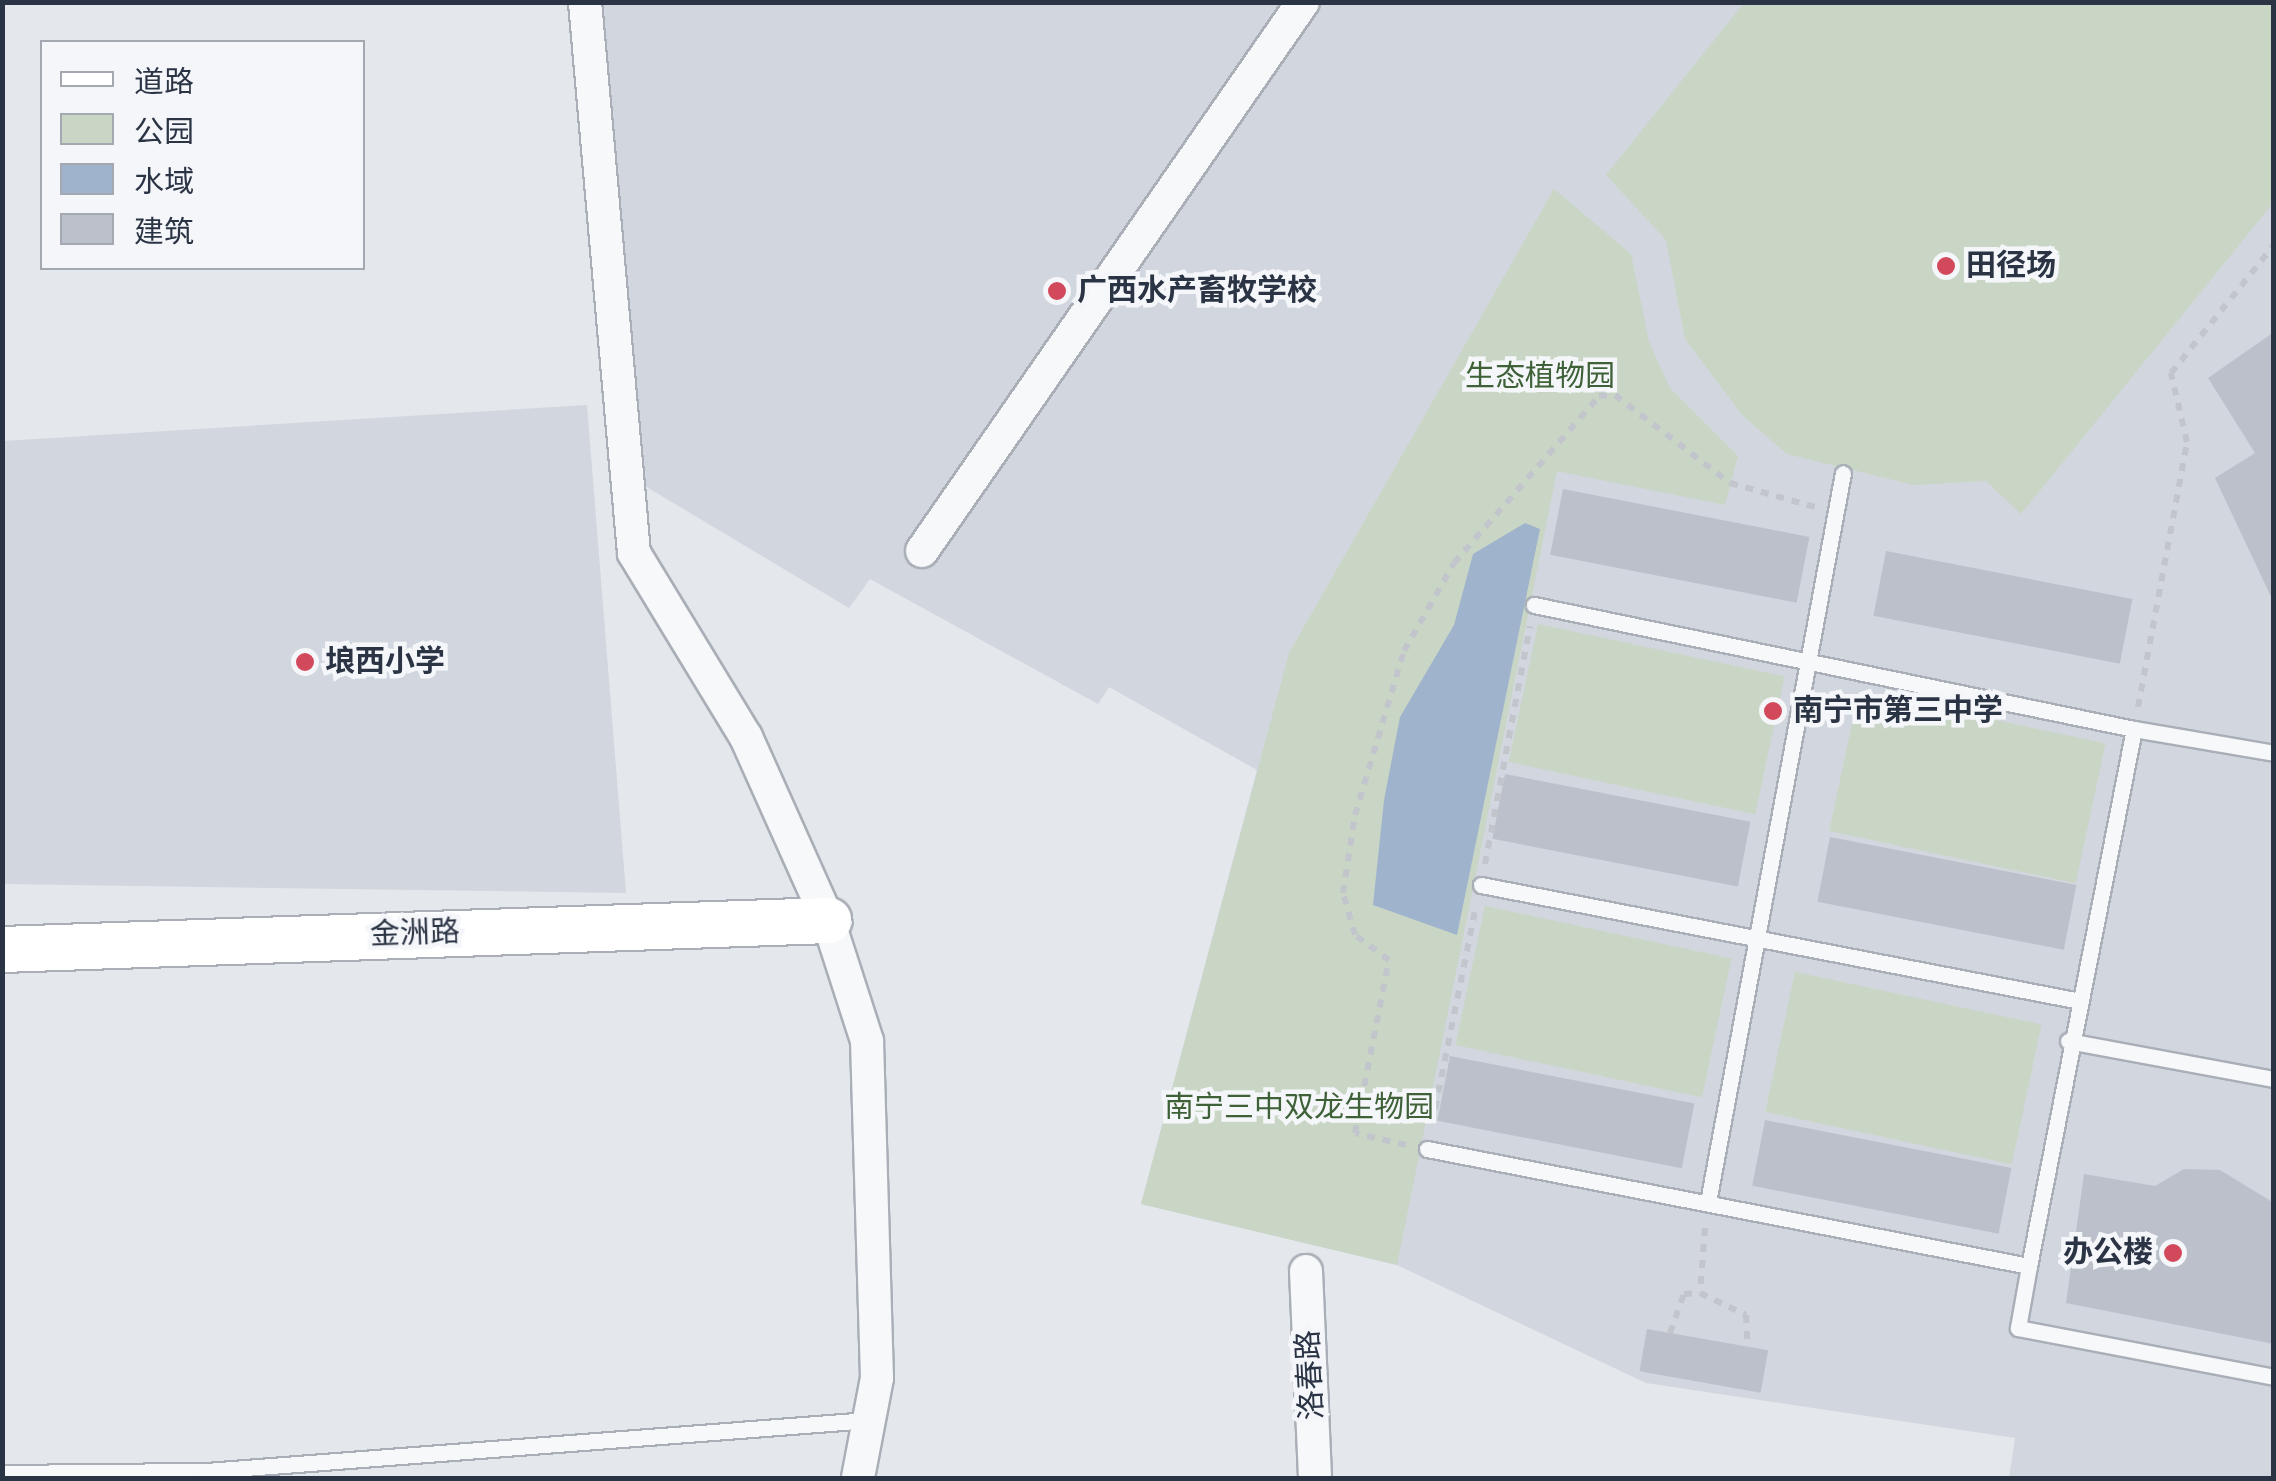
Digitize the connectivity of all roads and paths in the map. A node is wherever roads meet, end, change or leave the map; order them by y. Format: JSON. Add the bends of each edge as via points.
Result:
{"nodes":[{"id":1,"x":585,"y":2,"type":"edge"},
{"id":2,"x":1303,"y":2,"type":"edge"},
{"id":3,"x":2274,"y":245,"type":"edge"},
{"id":4,"x":1843,"y":472,"type":"dead end"},
{"id":5,"x":1836,"y":512,"type":"junction"},
{"id":6,"x":922,"y":550,"type":"dead end"},
{"id":7,"x":1534,"y":605,"type":"joint"},
{"id":8,"x":1811,"y":662,"type":"junction"},
{"id":9,"x":2134,"y":729,"type":"junction"},
{"id":10,"x":2274,"y":753,"type":"edge"},
{"id":11,"x":1481,"y":885,"type":"junction"},
{"id":12,"x":828,"y":920,"type":"junction"},
{"id":13,"x":1760,"y":939,"type":"junction"},
{"id":14,"x":2,"y":949,"type":"edge"},
{"id":15,"x":2075,"y":1000,"type":"junction"},
{"id":16,"x":2068,"y":1040,"type":"junction"},
{"id":17,"x":2274,"y":1079,"type":"edge"},
{"id":18,"x":1427,"y":1149,"type":"junction"},
{"id":19,"x":1708,"y":1202,"type":"junction"},
{"id":20,"x":2030,"y":1266,"type":"junction"},
{"id":21,"x":1306,"y":1272,"type":"dead end"},
{"id":22,"x":1700,"y":1293,"type":"junction"},
{"id":23,"x":1670,"y":1333,"type":"dead end"},
{"id":24,"x":1748,"y":1348,"type":"dead end"},
{"id":25,"x":2274,"y":1376,"type":"edge"},
{"id":26,"x":869,"y":1420,"type":"junction"},
{"id":27,"x":2,"y":1473,"type":"edge"},
{"id":28,"x":206,"y":1475,"type":"edge"},
{"id":29,"x":858,"y":1478,"type":"edge"},
{"id":30,"x":1315,"y":1478,"type":"edge"}],
"edges":[{"from":1,"to":12,"type":"street","via":[[634,553],[746,737]]},
{"from":2,"to":6,"type":"street"},
{"from":3,"to":9,"type":"path","via":[[2172,372],[2186,442]]},
{"from":4,"to":5,"type":"lane"},
{"from":5,"to":8,"type":"lane"},
{"from":5,"to":18,"type":"path","via":[[1730,483],[1615,395],[1599,396],[1454,563],[1404,650],[1355,815],[1343,894],[1355,935],[1389,960],[1355,1133]]},
{"from":7,"to":8,"type":"lane"},
{"from":7,"to":11,"type":"path"},
{"from":8,"to":9,"type":"lane"},
{"from":8,"to":13,"type":"lane"},
{"from":9,"to":10,"type":"lane"},
{"from":9,"to":15,"type":"lane"},
{"from":11,"to":13,"type":"lane"},
{"from":11,"to":18,"type":"path"},
{"from":12,"to":14,"type":"main road","name":"金洲路"},
{"from":12,"to":26,"type":"street","via":[[867,1041],[877,1378]]},
{"from":13,"to":15,"type":"lane"},
{"from":13,"to":19,"type":"lane"},
{"from":15,"to":16,"type":"lane"},
{"from":16,"to":17,"type":"lane"},
{"from":16,"to":20,"type":"lane"},
{"from":18,"to":19,"type":"lane"},
{"from":19,"to":20,"type":"lane"},
{"from":19,"to":22,"type":"path"},
{"from":20,"to":25,"type":"lane","via":[[2018,1328]]},
{"from":21,"to":30,"type":"street","name":"洛春路"},
{"from":22,"to":23,"type":"path","via":[[1684,1294]]},
{"from":22,"to":24,"type":"path","via":[[1746,1314]]},
{"from":26,"to":28,"type":"lane"},
{"from":26,"to":29,"type":"street"},
{"from":27,"to":28,"type":"lane"}]}
